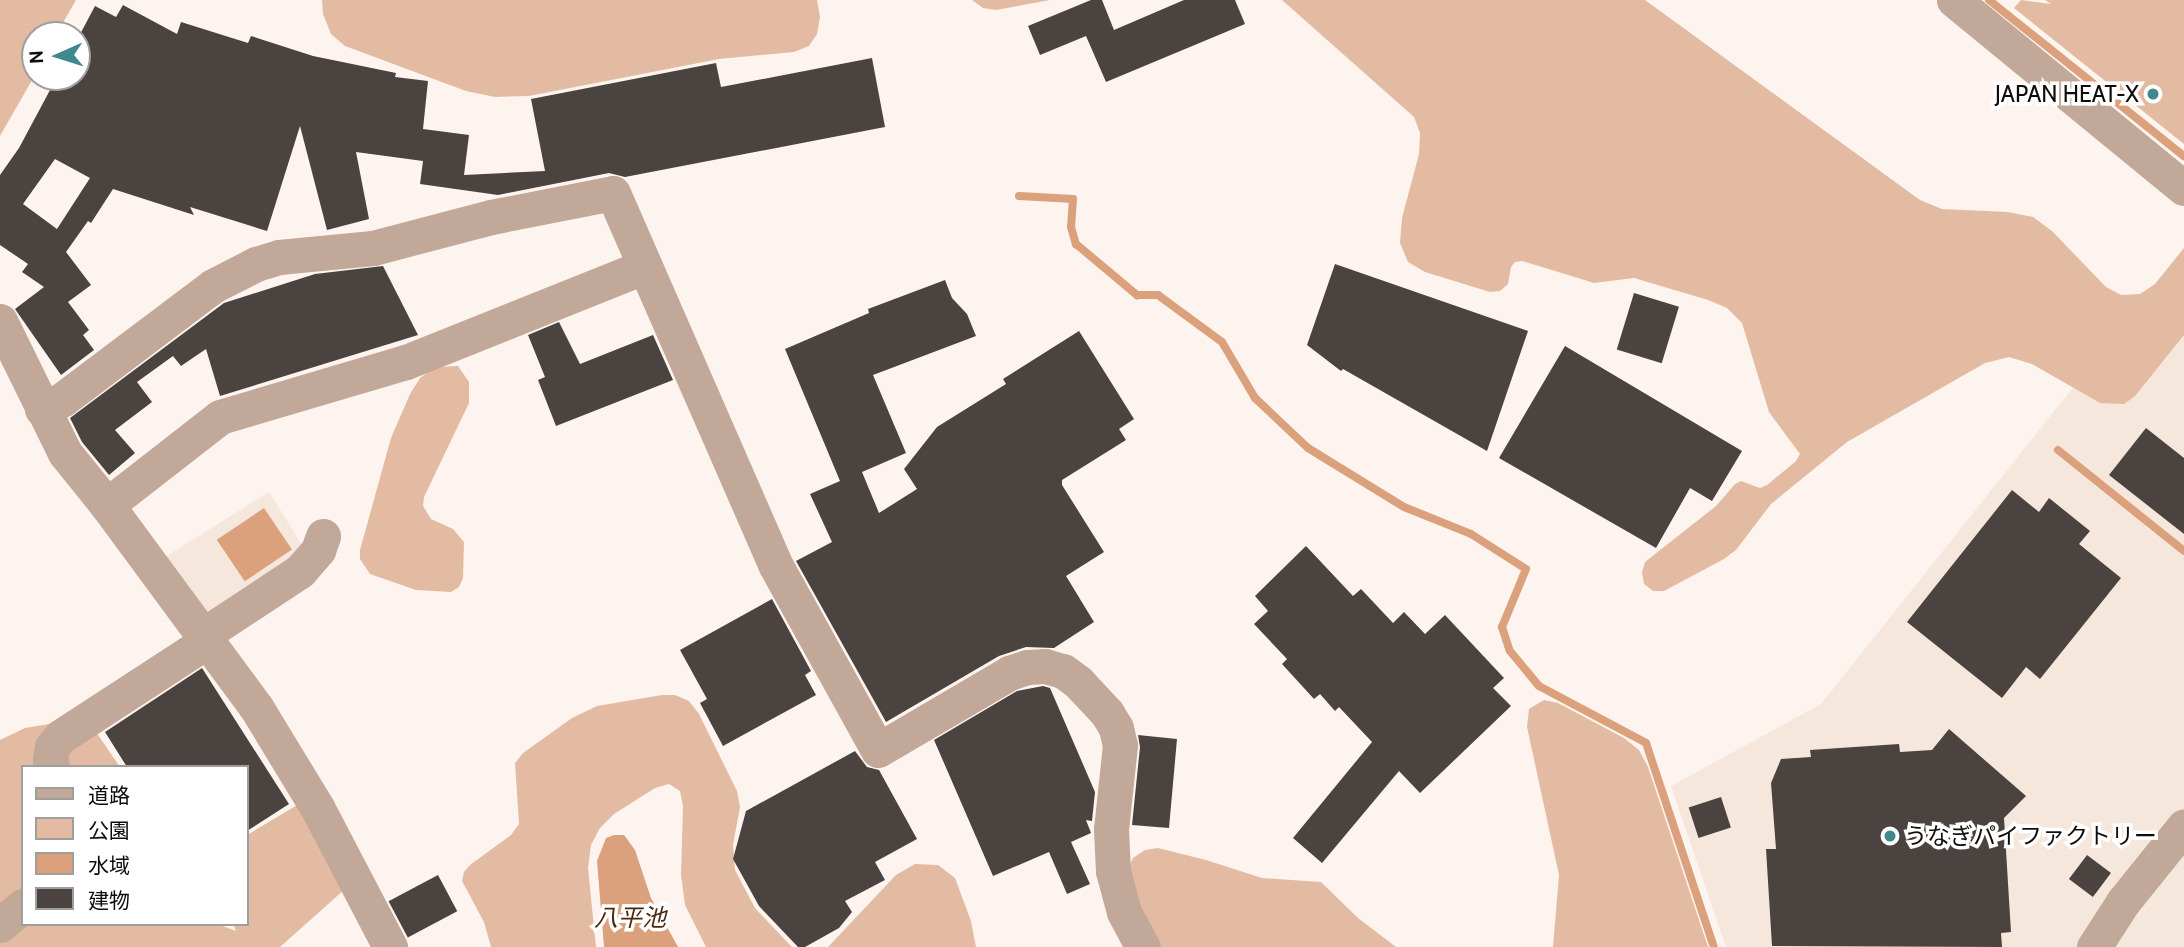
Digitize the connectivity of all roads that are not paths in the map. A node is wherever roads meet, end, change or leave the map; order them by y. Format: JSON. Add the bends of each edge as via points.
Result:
{"nodes":[{"id":1,"x":1954,"y":0,"type":"edge"},
{"id":2,"x":2184,"y":188,"type":"edge"},
{"id":3,"x":643,"y":267,"type":"junction"},
{"id":4,"x":0,"y":321,"type":"edge"},
{"id":5,"x":42,"y":409,"type":"junction"},
{"id":6,"x":107,"y":505,"type":"junction"},
{"id":7,"x":323,"y":536,"type":"dead end"},
{"id":8,"x":205,"y":638,"type":"junction"},
{"id":9,"x":52,"y":765,"type":"edge"},
{"id":10,"x":2184,"y":826,"type":"edge"},
{"id":11,"x":21,"y":908,"type":"edge"},
{"id":12,"x":0,"y":925,"type":"edge"},
{"id":13,"x":390,"y":947,"type":"edge"},
{"id":14,"x":1143,"y":947,"type":"edge"},
{"id":15,"x":2094,"y":947,"type":"edge"}],
"edges":[{"from":1,"to":2,"type":"street"},
{"from":3,"to":5,"type":"street","via":[[613,193],[491,217],[373,248],[279,257],[213,286]]},
{"from":3,"to":6,"type":"street","via":[[405,362],[220,416]]},
{"from":3,"to":14,"type":"street","via":[[776,566],[878,750],[1009,673],[1027,667],[1063,671],[1107,713],[1120,745],[1111,829],[1113,871],[1124,912]]},
{"from":4,"to":5,"type":"street"},
{"from":5,"to":6,"type":"street","via":[[65,453]]},
{"from":6,"to":8,"type":"street"},
{"from":7,"to":8,"type":"street","via":[[300,572]]},
{"from":8,"to":9,"type":"street","via":[[60,737],[52,747]]},
{"from":8,"to":13,"type":"street","via":[[256,707],[318,809]]},
{"from":10,"to":15,"type":"street","via":[[2123,902]]},
{"from":11,"to":12,"type":"street"}]}
